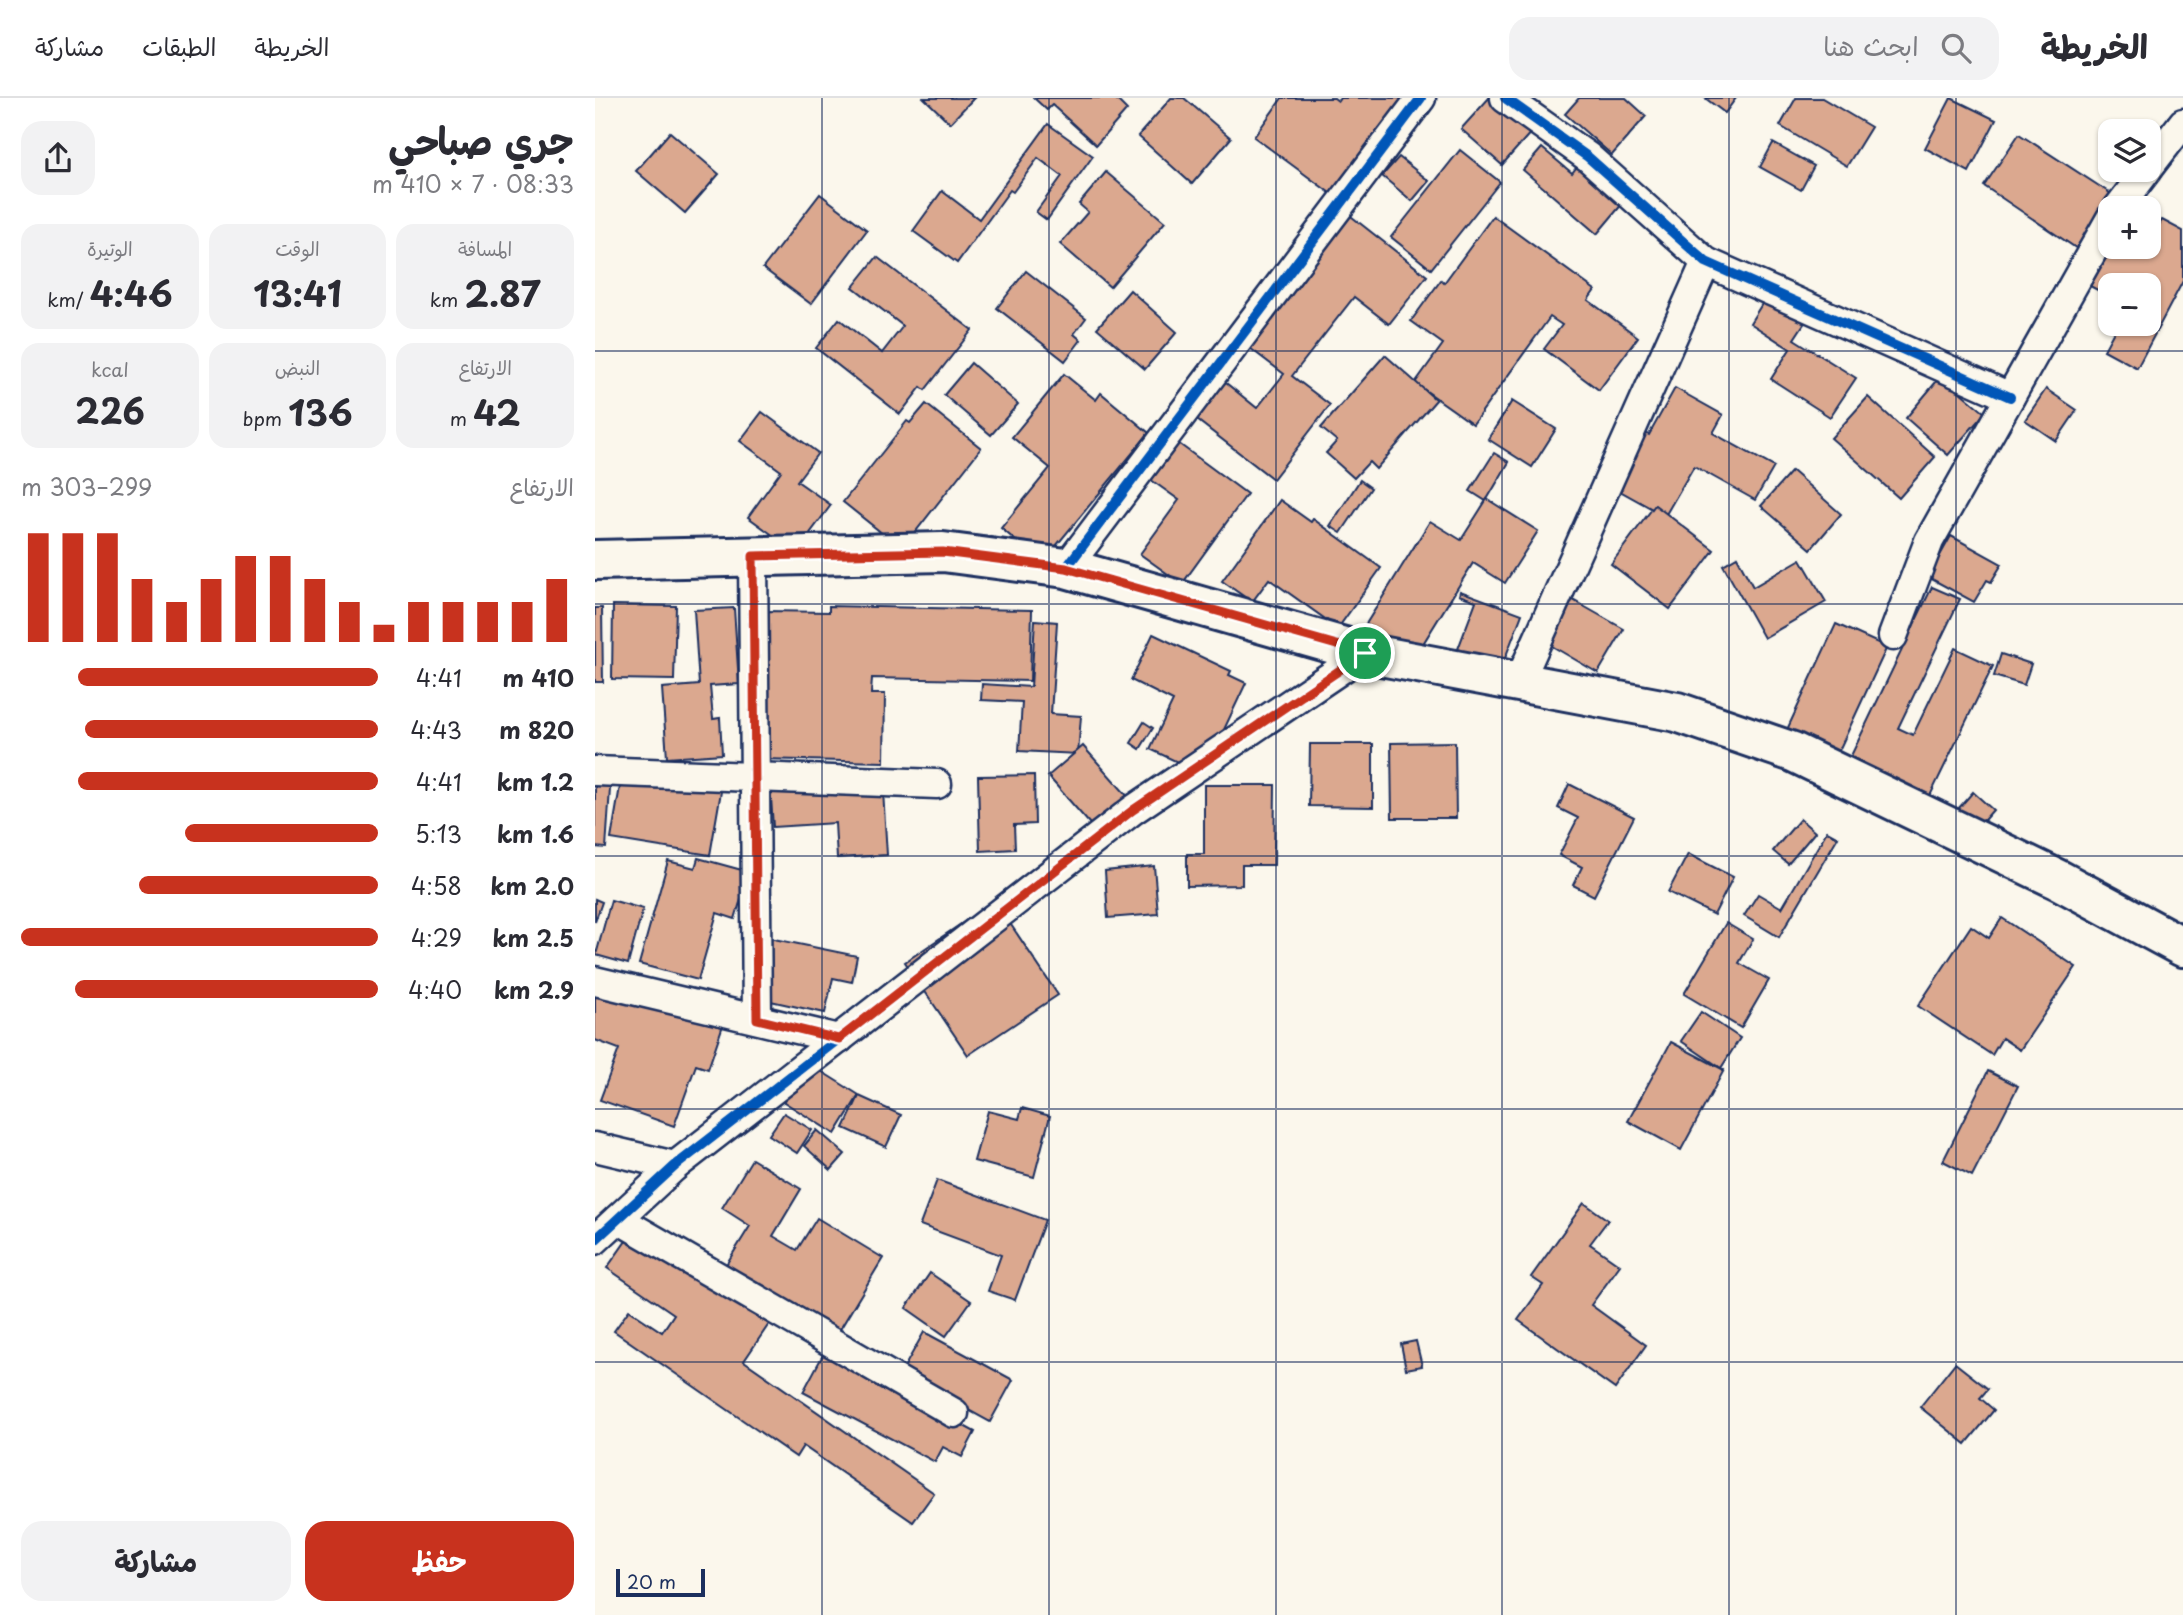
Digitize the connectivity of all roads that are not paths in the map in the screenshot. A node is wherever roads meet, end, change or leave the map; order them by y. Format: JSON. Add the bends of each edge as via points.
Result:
{"nodes":[{"id":1,"x":1421,"y":98,"type":"edge"},
{"id":2,"x":1505,"y":98,"type":"edge"},
{"id":3,"x":2183,"y":123,"type":"edge"},
{"id":4,"x":2161,"y":152,"type":"edge"},
{"id":5,"x":2138,"y":182,"type":"edge"},
{"id":6,"x":2127,"y":196,"type":"edge"},
{"id":7,"x":2098,"y":241,"type":"edge"},
{"id":8,"x":1706,"y":262,"type":"junction"},
{"id":9,"x":2010,"y":397,"type":"junction"},
{"id":10,"x":753,"y":556,"type":"junction"},
{"id":11,"x":595,"y":560,"type":"edge"},
{"id":12,"x":1066,"y":568,"type":"junction"},
{"id":13,"x":1893,"y":636,"type":"dead end"},
{"id":14,"x":1365,"y":653,"type":"junction"},
{"id":15,"x":1519,"y":682,"type":"junction"},
{"id":16,"x":595,"y":771,"type":"edge"},
{"id":17,"x":755,"y":776,"type":"junction"},
{"id":18,"x":937,"y":784,"type":"dead end"},
{"id":19,"x":2183,"y":947,"type":"edge"},
{"id":20,"x":595,"y":981,"type":"edge"},
{"id":21,"x":757,"y":1019,"type":"junction"},
{"id":22,"x":839,"y":1039,"type":"junction"},
{"id":23,"x":595,"y":1147,"type":"edge"},
{"id":24,"x":675,"y":1166,"type":"junction"},
{"id":25,"x":618,"y":1219,"type":"junction"},
{"id":26,"x":595,"y":1240,"type":"edge"},
{"id":27,"x":954,"y":1412,"type":"dead end"}],
"edges":[{"from":1,"to":12,"type":"street"},
{"from":2,"to":8,"type":"street","via":[[1588,157]]},
{"from":3,"to":4,"type":"street"},
{"from":5,"to":6,"type":"street"},
{"from":7,"to":9,"type":"street"},
{"from":8,"to":9,"type":"street"},
{"from":8,"to":15,"type":"street"},
{"from":9,"to":13,"type":"street","via":[[1929,541]]},
{"from":10,"to":11,"type":"main road"},
{"from":10,"to":12,"type":"main road","via":[[943,552]]},
{"from":10,"to":17,"type":"street"},
{"from":12,"to":14,"type":"main road"},
{"from":14,"to":15,"type":"main road"},
{"from":14,"to":22,"type":"street","via":[[1133,810]]},
{"from":15,"to":19,"type":"main road","via":[[1677,712],[1793,752],[2059,880]]},
{"from":16,"to":17,"type":"street"},
{"from":17,"to":18,"type":"street"},
{"from":17,"to":21,"type":"street"},
{"from":20,"to":21,"type":"street"},
{"from":21,"to":22,"type":"street"},
{"from":22,"to":24,"type":"street"},
{"from":23,"to":24,"type":"street"},
{"from":24,"to":25,"type":"street"},
{"from":25,"to":26,"type":"street"},
{"from":25,"to":27,"type":"street"}]}
